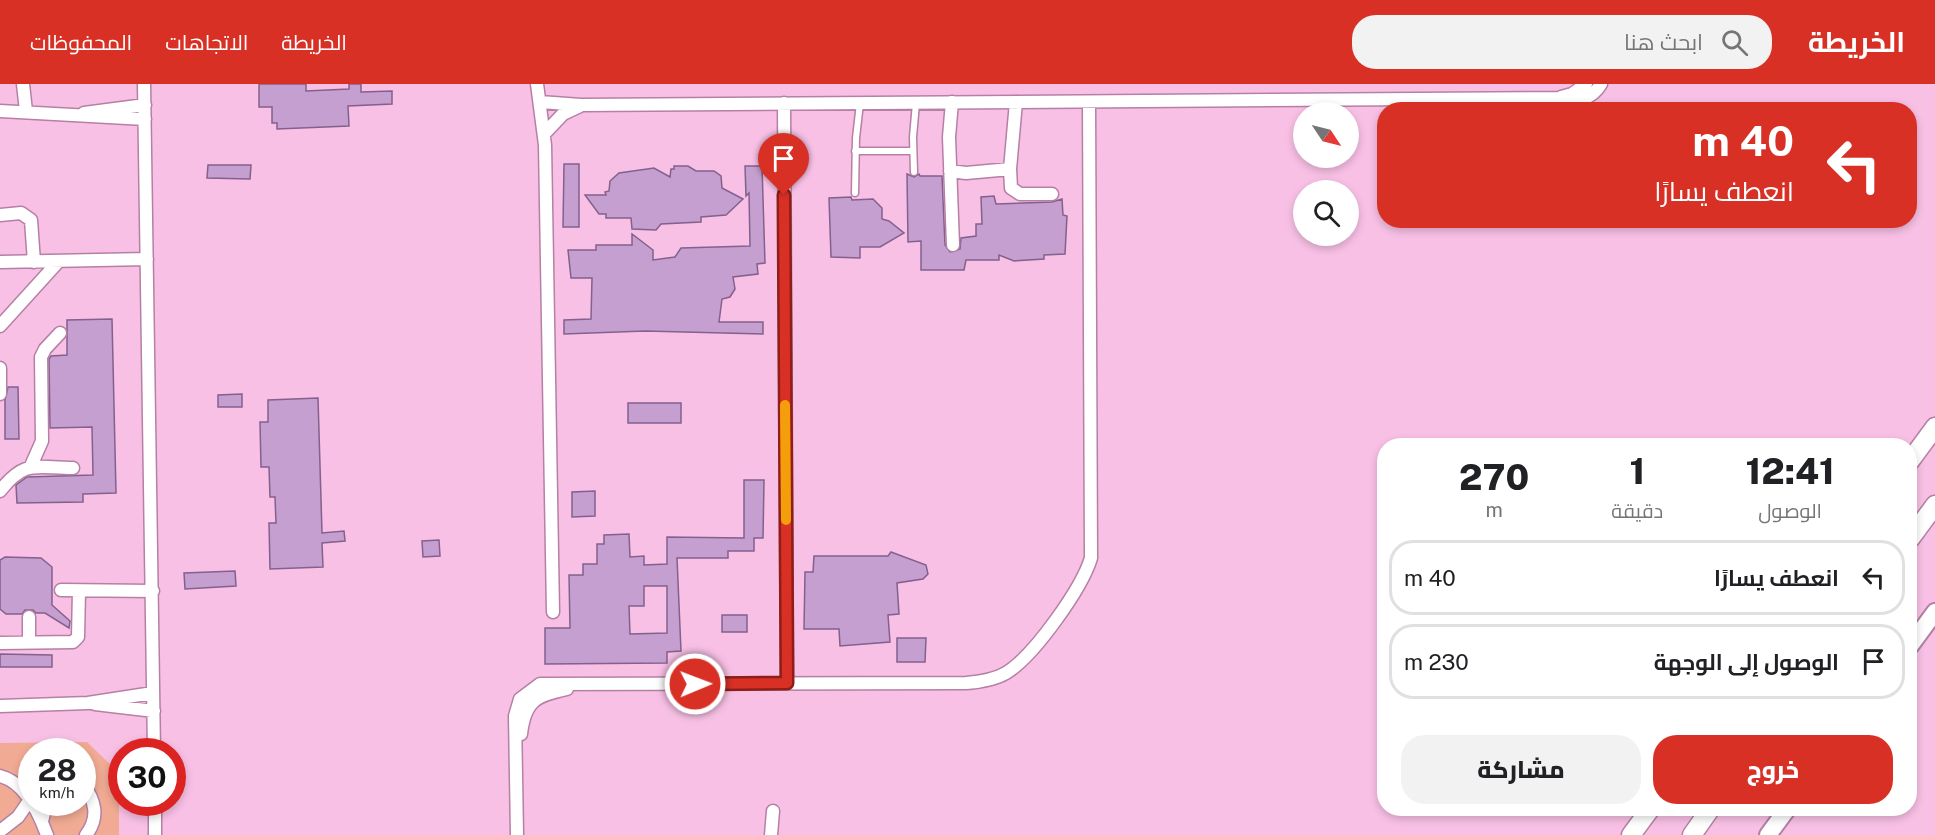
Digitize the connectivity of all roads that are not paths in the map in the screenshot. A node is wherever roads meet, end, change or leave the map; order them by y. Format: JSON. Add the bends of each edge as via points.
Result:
{"nodes":[{"id":1,"x":23,"y":84,"type":"edge"},
{"id":2,"x":144,"y":84,"type":"edge"},
{"id":3,"x":537,"y":84,"type":"edge"},
{"id":4,"x":1586,"y":84,"type":"edge"},
{"id":5,"x":1601,"y":84,"type":"edge"},
{"id":6,"x":1560,"y":98,"type":"junction"},
{"id":7,"x":540,"y":102,"type":"junction"},
{"id":8,"x":860,"y":102,"type":"junction"},
{"id":9,"x":916,"y":102,"type":"junction"},
{"id":10,"x":952,"y":102,"type":"junction"},
{"id":11,"x":1016,"y":102,"type":"junction"},
{"id":12,"x":1089,"y":102,"type":"junction"},
{"id":13,"x":784,"y":103,"type":"junction"},
{"id":14,"x":144,"y":105,"type":"junction"},
{"id":15,"x":581,"y":105,"type":"junction"},
{"id":16,"x":0,"y":111,"type":"edge"},
{"id":17,"x":26,"y":111,"type":"junction"},
{"id":18,"x":80,"y":114,"type":"junction"},
{"id":19,"x":145,"y":119,"type":"junction"},
{"id":20,"x":544,"y":134,"type":"junction"},
{"id":21,"x":855,"y":151,"type":"junction"},
{"id":22,"x":913,"y":152,"type":"junction"},
{"id":23,"x":1010,"y":169,"type":"junction"},
{"id":24,"x":950,"y":171,"type":"junction"},
{"id":25,"x":914,"y":172,"type":"dead end"},
{"id":26,"x":855,"y":193,"type":"dead end"},
{"id":27,"x":1052,"y":194,"type":"dead end"},
{"id":28,"x":0,"y":214,"type":"edge"},
{"id":29,"x":953,"y":245,"type":"dead end"},
{"id":30,"x":147,"y":259,"type":"junction"},
{"id":31,"x":0,"y":262,"type":"edge"},
{"id":32,"x":34,"y":262,"type":"junction"},
{"id":33,"x":58,"y":262,"type":"junction"},
{"id":34,"x":0,"y":326,"type":"edge"},
{"id":35,"x":60,"y":333,"type":"dead end"},
{"id":36,"x":0,"y":368,"type":"edge"},
{"id":37,"x":0,"y":394,"type":"edge"},
{"id":38,"x":1935,"y":427,"type":"edge"},
{"id":39,"x":1917,"y":451,"type":"edge"},
{"id":40,"x":30,"y":468,"type":"junction"},
{"id":41,"x":73,"y":468,"type":"dead end"},
{"id":42,"x":0,"y":491,"type":"edge"},
{"id":43,"x":1935,"y":505,"type":"edge"},
{"id":44,"x":1917,"y":529,"type":"edge"},
{"id":45,"x":61,"y":590,"type":"dead end"},
{"id":46,"x":80,"y":591,"type":"junction"},
{"id":47,"x":153,"y":591,"type":"junction"},
{"id":48,"x":553,"y":612,"type":"dead end"},
{"id":49,"x":1935,"y":612,"type":"edge"},
{"id":50,"x":29,"y":617,"type":"dead end"},
{"id":51,"x":1917,"y":636,"type":"edge"},
{"id":52,"x":0,"y":643,"type":"edge"},
{"id":53,"x":29,"y":643,"type":"junction"},
{"id":54,"x":787,"y":683,"type":"junction"},
{"id":55,"x":153,"y":693,"type":"junction"},
{"id":56,"x":88,"y":703,"type":"junction"},
{"id":57,"x":0,"y":706,"type":"edge"},
{"id":58,"x":154,"y":711,"type":"junction"},
{"id":59,"x":154,"y":738,"type":"edge"},
{"id":60,"x":0,"y":776,"type":"edge"},
{"id":61,"x":18,"y":787,"type":"edge"},
{"id":62,"x":773,"y":811,"type":"dead end"},
{"id":63,"x":19,"y":816,"type":"edge"},
{"id":64,"x":39,"y":816,"type":"edge"},
{"id":65,"x":43,"y":816,"type":"edge"},
{"id":66,"x":94,"y":816,"type":"edge"},
{"id":67,"x":155,"y":816,"type":"edge"},
{"id":68,"x":1645,"y":816,"type":"edge"},
{"id":69,"x":1705,"y":816,"type":"edge"},
{"id":70,"x":1782,"y":816,"type":"edge"},
{"id":71,"x":42,"y":821,"type":"junction"},
{"id":72,"x":0,"y":831,"type":"edge"},
{"id":73,"x":47,"y":835,"type":"edge"},
{"id":74,"x":86,"y":835,"type":"edge"},
{"id":75,"x":155,"y":835,"type":"edge"},
{"id":76,"x":517,"y":835,"type":"edge"},
{"id":77,"x":771,"y":835,"type":"edge"},
{"id":78,"x":1631,"y":835,"type":"edge"},
{"id":79,"x":1692,"y":835,"type":"edge"},
{"id":80,"x":1768,"y":835,"type":"edge"}],
"edges":[{"from":1,"to":17,"type":"street"},
{"from":2,"to":14,"type":"street"},
{"from":3,"to":7,"type":"street"},
{"from":4,"to":6,"type":"street"},
{"from":5,"to":6,"type":"street","via":[[1587,98]]},
{"from":6,"to":12,"type":"street"},
{"from":7,"to":15,"type":"street"},
{"from":7,"to":20,"type":"street"},
{"from":8,"to":9,"type":"street"},
{"from":8,"to":13,"type":"street"},
{"from":8,"to":21,"type":"lane"},
{"from":9,"to":10,"type":"street"},
{"from":9,"to":22,"type":"lane"},
{"from":10,"to":11,"type":"street"},
{"from":10,"to":24,"type":"street"},
{"from":11,"to":12,"type":"street"},
{"from":11,"to":23,"type":"street"},
{"from":12,"to":54,"type":"street","via":[[1093,537],[1086,575],[1019,663],[1005,674],[985,681]]},
{"from":13,"to":15,"type":"street"},
{"from":13,"to":54,"type":"street"},
{"from":14,"to":18,"type":"street"},
{"from":14,"to":19,"type":"street"},
{"from":15,"to":20,"type":"street","via":[[563,114]]},
{"from":16,"to":17,"type":"street"},
{"from":17,"to":18,"type":"street"},
{"from":18,"to":19,"type":"street"},
{"from":19,"to":30,"type":"street"},
{"from":20,"to":48,"type":"street"},
{"from":21,"to":22,"type":"lane"},
{"from":21,"to":26,"type":"lane"},
{"from":22,"to":25,"type":"lane"},
{"from":23,"to":24,"type":"street"},
{"from":23,"to":27,"type":"street","via":[[1011,188],[1016,193]]},
{"from":24,"to":29,"type":"street"},
{"from":28,"to":32,"type":"street","via":[[21,213],[31,220]]},
{"from":30,"to":33,"type":"street"},
{"from":30,"to":47,"type":"street"},
{"from":31,"to":32,"type":"street"},
{"from":32,"to":33,"type":"street"},
{"from":33,"to":34,"type":"street"},
{"from":35,"to":40,"type":"street","via":[[41,357],[42,441]]},
{"from":36,"to":37,"type":"street"},
{"from":38,"to":39,"type":"main road"},
{"from":40,"to":41,"type":"street"},
{"from":40,"to":42,"type":"street","via":[[18,471]]},
{"from":43,"to":44,"type":"main road"},
{"from":45,"to":46,"type":"street"},
{"from":46,"to":47,"type":"street"},
{"from":46,"to":53,"type":"street","via":[[78,637],[65,644]]},
{"from":47,"to":55,"type":"street"},
{"from":49,"to":51,"type":"street"},
{"from":50,"to":53,"type":"street"},
{"from":52,"to":53,"type":"street"},
{"from":54,"to":76,"type":"street","via":[[540,684],[520,699],[514,728],[518,759]]},
{"from":55,"to":56,"type":"street"},
{"from":55,"to":58,"type":"street"},
{"from":56,"to":57,"type":"street"},
{"from":56,"to":58,"type":"street"},
{"from":58,"to":59,"type":"street"},
{"from":60,"to":61,"type":"street"},
{"from":62,"to":77,"type":"street"},
{"from":63,"to":72,"type":"street"},
{"from":64,"to":71,"type":"street"},
{"from":65,"to":71,"type":"street"},
{"from":66,"to":74,"type":"street"},
{"from":67,"to":75,"type":"street"},
{"from":68,"to":78,"type":"main road"},
{"from":69,"to":79,"type":"main road"},
{"from":70,"to":80,"type":"street"},
{"from":71,"to":73,"type":"street"}]}
